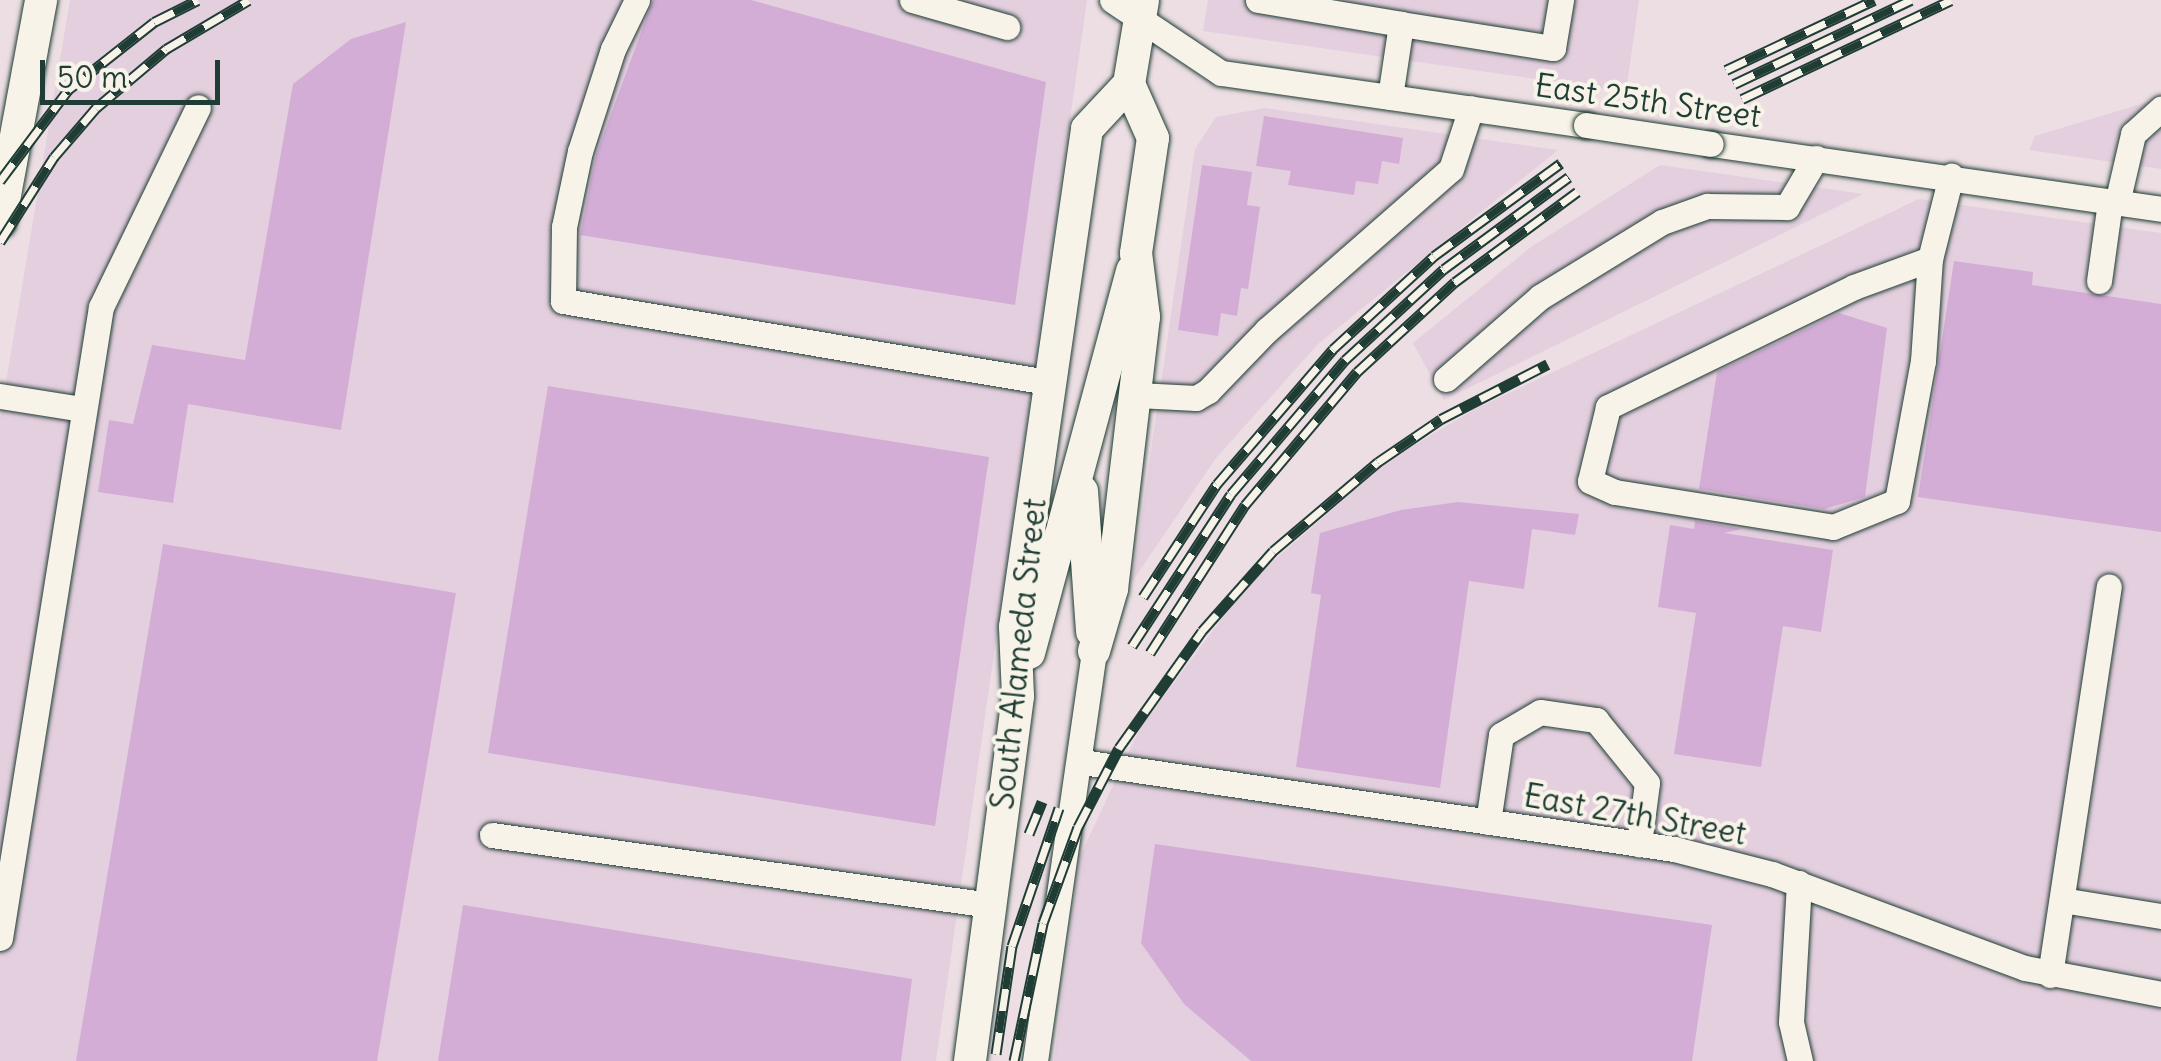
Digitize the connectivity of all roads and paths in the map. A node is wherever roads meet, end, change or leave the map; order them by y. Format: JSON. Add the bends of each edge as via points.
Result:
{"nodes":[{"id":1,"x":41,"y":0,"type":"edge"},
{"id":2,"x":637,"y":0,"type":"edge"},
{"id":3,"x":912,"y":0,"type":"edge"},
{"id":4,"x":1112,"y":0,"type":"edge"},
{"id":5,"x":1258,"y":0,"type":"edge"},
{"id":6,"x":1560,"y":0,"type":"edge"},
{"id":7,"x":959,"y":6,"type":"edge"},
{"id":8,"x":1142,"y":10,"type":"edge"},
{"id":9,"x":1401,"y":24,"type":"junction"},
{"id":10,"x":1007,"y":27,"type":"dead end"},
{"id":11,"x":1129,"y":84,"type":"junction"},
{"id":12,"x":1390,"y":97,"type":"junction"},
{"id":13,"x":198,"y":108,"type":"dead end"},
{"id":14,"x":1471,"y":108,"type":"junction"},
{"id":15,"x":2161,"y":109,"type":"edge"},
{"id":16,"x":1816,"y":158,"type":"junction"},
{"id":17,"x":1951,"y":176,"type":"junction"},
{"id":18,"x":2113,"y":202,"type":"junction"},
{"id":19,"x":2161,"y":209,"type":"edge"},
{"id":20,"x":0,"y":222,"type":"edge"},
{"id":21,"x":1136,"y":253,"type":"junction"},
{"id":22,"x":1930,"y":259,"type":"junction"},
{"id":23,"x":2099,"y":281,"type":"dead end"},
{"id":24,"x":1064,"y":288,"type":"junction"},
{"id":25,"x":1446,"y":379,"type":"dead end"},
{"id":26,"x":1051,"y":383,"type":"junction"},
{"id":27,"x":1137,"y":395,"type":"junction"},
{"id":28,"x":0,"y":396,"type":"edge"},
{"id":29,"x":82,"y":408,"type":"junction"},
{"id":30,"x":1080,"y":466,"type":"junction"},
{"id":31,"x":2110,"y":586,"type":"dead end"},
{"id":32,"x":1094,"y":651,"type":"junction"},
{"id":33,"x":1018,"y":696,"type":"junction"},
{"id":34,"x":1082,"y":762,"type":"junction"},
{"id":35,"x":1488,"y":822,"type":"junction"},
{"id":36,"x":492,"y":836,"type":"dead end"},
{"id":37,"x":1639,"y":844,"type":"junction"},
{"id":38,"x":1799,"y":884,"type":"junction"},
{"id":39,"x":2062,"y":900,"type":"junction"},
{"id":40,"x":990,"y":904,"type":"junction"},
{"id":41,"x":2161,"y":916,"type":"edge"},
{"id":42,"x":0,"y":938,"type":"edge"},
{"id":43,"x":2050,"y":975,"type":"junction"},
{"id":44,"x":2161,"y":994,"type":"edge"},
{"id":45,"x":970,"y":1061,"type":"edge"},
{"id":46,"x":1035,"y":1061,"type":"edge"},
{"id":47,"x":1800,"y":1061,"type":"edge"}],
"edges":[{"from":1,"to":20,"type":"main road"},
{"from":2,"to":26,"type":"street","via":[[613,49],[580,151],[564,227],[564,301]]},
{"from":3,"to":7,"type":"street"},
{"from":4,"to":8,"type":"street","name":"East 25th Street"},
{"from":5,"to":9,"type":"street"},
{"from":6,"to":9,"type":"street","via":[[1553,48]]},
{"from":7,"to":10,"type":"street"},
{"from":8,"to":11,"type":"main road"},
{"from":8,"to":12,"type":"street","name":"East 25th Street","via":[[1220,72]]},
{"from":9,"to":12,"type":"street"},
{"from":11,"to":21,"type":"main road","via":[[1153,138]]},
{"from":11,"to":24,"type":"main road","name":"South Alameda Street","via":[[1087,129]]},
{"from":12,"to":14,"type":"street","name":"East 25th Street"},
{"from":13,"to":29,"type":"street","via":[[100,307]]},
{"from":14,"to":16,"type":"street","name":"East 25th Street","bridge":true},
{"from":14,"to":27,"type":"street","via":[[1451,169],[1208,390],[1196,398]]},
{"from":15,"to":18,"type":"street","via":[[2133,134]]},
{"from":16,"to":17,"type":"street","name":"East 25th Street"},
{"from":16,"to":25,"type":"street","via":[[1787,207],[1707,206],[1662,222],[1540,297]]},
{"from":17,"to":18,"type":"street","name":"East 25th Street"},
{"from":17,"to":22,"type":"street"},
{"from":18,"to":19,"type":"street","name":"East 25th Street"},
{"from":18,"to":23,"type":"street"},
{"from":21,"to":27,"type":"main road","via":[[1144,316]]},
{"from":21,"to":30,"type":"main road"},
{"from":22,"to":22,"type":"street","via":[[1854,287],[1608,407],[1590,481],[1615,492],[1833,527],[1898,500],[1923,361]]},
{"from":24,"to":26,"type":"main road","name":"South Alameda Street"},
{"from":24,"to":30,"type":"main road"},
{"from":26,"to":33,"type":"main road","name":"South Alameda Street","via":[[1015,627]]},
{"from":27,"to":32,"type":"main road","via":[[1110,607]]},
{"from":28,"to":29,"type":"street"},
{"from":29,"to":42,"type":"street"},
{"from":30,"to":32,"type":"main road"},
{"from":30,"to":33,"type":"main road"},
{"from":31,"to":39,"type":"street"},
{"from":32,"to":34,"type":"street"},
{"from":33,"to":40,"type":"main road","name":"South Alameda Street"},
{"from":34,"to":35,"type":"street","name":"East 27th Street"},
{"from":34,"to":46,"type":"street"},
{"from":35,"to":37,"type":"street","name":"East 27th Street"},
{"from":35,"to":37,"type":"street","via":[[1501,736],[1540,712],[1596,720],[1647,782]]},
{"from":36,"to":40,"type":"street"},
{"from":37,"to":38,"type":"street","name":"East 27th Street"},
{"from":38,"to":43,"type":"street","name":"East 27th Street"},
{"from":38,"to":47,"type":"street","via":[[1791,1022]]},
{"from":39,"to":41,"type":"street"},
{"from":39,"to":43,"type":"street"},
{"from":40,"to":45,"type":"main road","name":"South Alameda Street"},
{"from":43,"to":44,"type":"street","name":"East 27th Street"}]}
